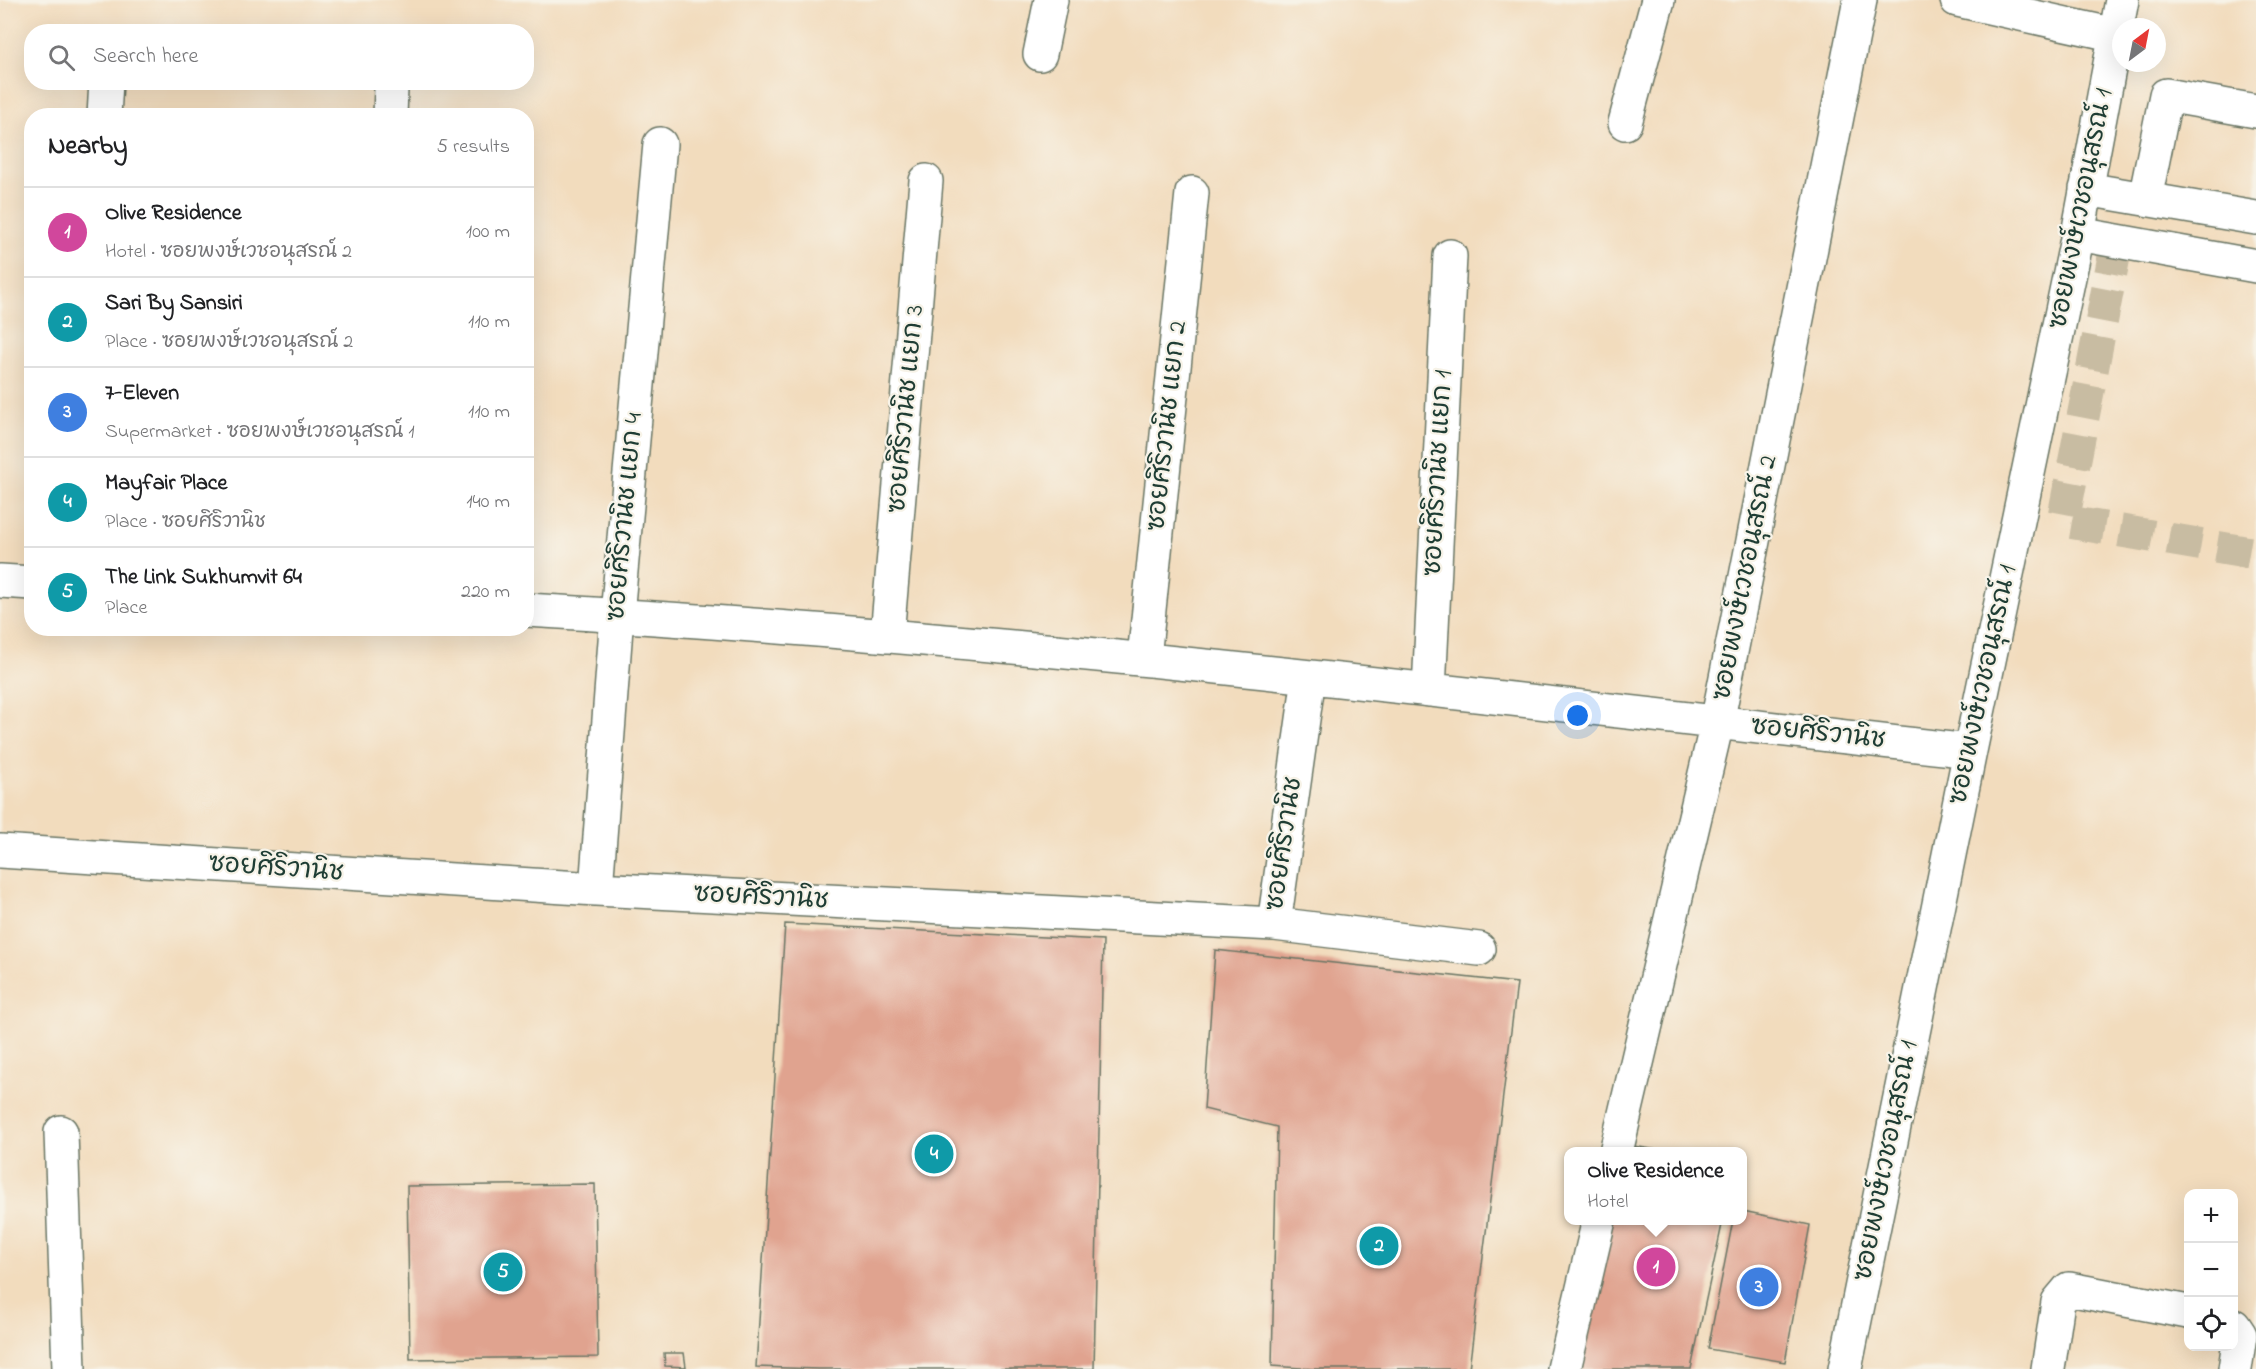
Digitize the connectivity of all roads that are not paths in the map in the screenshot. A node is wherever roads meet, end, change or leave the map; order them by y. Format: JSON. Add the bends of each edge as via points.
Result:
{"nodes":[{"id":1,"x":1051,"y":0,"type":"edge"},
{"id":2,"x":1658,"y":0,"type":"edge"},
{"id":3,"x":1860,"y":0,"type":"edge"},
{"id":4,"x":1957,"y":0,"type":"edge"},
{"id":5,"x":2122,"y":0,"type":"edge"},
{"id":6,"x":2119,"y":18,"type":"edge"},
{"id":7,"x":2112,"y":34,"type":"edge"},
{"id":8,"x":1040,"y":54,"type":"dead end"},
{"id":9,"x":2112,"y":56,"type":"edge"},
{"id":10,"x":106,"y":90,"type":"edge"},
{"id":11,"x":104,"y":108,"type":"edge"},
{"id":12,"x":2256,"y":111,"type":"edge"},
{"id":13,"x":1625,"y":123,"type":"dead end"},
{"id":14,"x":660,"y":144,"type":"dead end"},
{"id":15,"x":926,"y":181,"type":"dead end"},
{"id":16,"x":2086,"y":189,"type":"junction"},
{"id":17,"x":1192,"y":193,"type":"dead end"},
{"id":18,"x":2145,"y":199,"type":"junction"},
{"id":19,"x":2256,"y":218,"type":"edge"},
{"id":20,"x":2078,"y":234,"type":"junction"},
{"id":21,"x":1450,"y":256,"type":"dead end"},
{"id":22,"x":2256,"y":266,"type":"edge"},
{"id":23,"x":0,"y":581,"type":"edge"},
{"id":24,"x":24,"y":582,"type":"edge"},
{"id":25,"x":534,"y":610,"type":"edge"},
{"id":26,"x":617,"y":615,"type":"junction"},
{"id":27,"x":887,"y":636,"type":"junction"},
{"id":28,"x":1144,"y":658,"type":"junction"},
{"id":29,"x":1309,"y":677,"type":"junction"},
{"id":30,"x":1429,"y":690,"type":"junction"},
{"id":31,"x":1718,"y":723,"type":"junction"},
{"id":32,"x":1970,"y":751,"type":"junction"},
{"id":33,"x":0,"y":851,"type":"edge"},
{"id":34,"x":596,"y":889,"type":"junction"},
{"id":35,"x":1274,"y":924,"type":"junction"},
{"id":36,"x":1479,"y":949,"type":"dead end"},
{"id":37,"x":61,"y":1132,"type":"dead end"},
{"id":38,"x":1617,"y":1147,"type":"edge"},
{"id":39,"x":1598,"y":1225,"type":"edge"},
{"id":40,"x":2184,"y":1311,"type":"edge"},
{"id":41,"x":2238,"y":1332,"type":"edge"},
{"id":42,"x":2238,"y":1349,"type":"edge"},
{"id":43,"x":2238,"y":1351,"type":"edge"},
{"id":44,"x":69,"y":1369,"type":"edge"},
{"id":45,"x":1564,"y":1369,"type":"edge"},
{"id":46,"x":1845,"y":1369,"type":"edge"},
{"id":47,"x":2048,"y":1369,"type":"edge"},
{"id":48,"x":2235,"y":1369,"type":"edge"}],
"edges":[{"from":1,"to":8,"type":"street"},
{"from":2,"to":13,"type":"street"},
{"from":3,"to":31,"type":"street","name":"ซอยพงษ์เวชอนุสรณ์ 2"},
{"from":4,"to":7,"type":"street"},
{"from":5,"to":6,"type":"street","name":"ซอยพงษ์เวชอนุสรณ์ 1"},
{"from":9,"to":16,"type":"street","name":"ซอยพงษ์เวชอนุสรณ์ 1"},
{"from":10,"to":11,"type":"street"},
{"from":12,"to":18,"type":"street","via":[[2166,95]]},
{"from":14,"to":26,"type":"street","name":"ซอยศิริวานิช แยก 4"},
{"from":15,"to":27,"type":"street","name":"ซอยศิริวานิช แยก 3"},
{"from":16,"to":18,"type":"street"},
{"from":16,"to":20,"type":"street","name":"ซอยพงษ์เวชอนุสรณ์ 1"},
{"from":17,"to":28,"type":"street","name":"ซอยศิริวานิช แยก 2"},
{"from":18,"to":19,"type":"street"},
{"from":20,"to":22,"type":"street"},
{"from":20,"to":32,"type":"street","name":"ซอยพงษ์เวชอนุสรณ์ 1"},
{"from":21,"to":30,"type":"street","name":"ซอยศิริวานิช แยก 1"},
{"from":23,"to":24,"type":"street"},
{"from":25,"to":26,"type":"street","name":"ซอยศิริวานิช"},
{"from":26,"to":27,"type":"street","name":"ซอยศิริวานิช"},
{"from":26,"to":34,"type":"street","name":"ซอยศิริวานิช แยก 4"},
{"from":27,"to":28,"type":"street","name":"ซอยศิริวานิช"},
{"from":28,"to":29,"type":"street","name":"ซอยศิริวานิช"},
{"from":29,"to":30,"type":"street","name":"ซอยศิริวานิช"},
{"from":29,"to":35,"type":"street","name":"ซอยศิริวานิช"},
{"from":30,"to":31,"type":"street","name":"ซอยศิริวานิช"},
{"from":31,"to":32,"type":"street","name":"ซอยศิริวานิช"},
{"from":31,"to":38,"type":"street","name":"ซอยพงษ์เวชอนุสรณ์ 2"},
{"from":32,"to":46,"type":"street","name":"ซอยพงษ์เวชอนุสรณ์ 1"},
{"from":33,"to":34,"type":"street","name":"ซอยศิริวานิช"},
{"from":34,"to":35,"type":"street","name":"ซอยศิริวานิช"},
{"from":35,"to":36,"type":"street"},
{"from":37,"to":44,"type":"street"},
{"from":39,"to":45,"type":"street"},
{"from":40,"to":47,"type":"street","via":[[2069,1289],[2058,1302]]},
{"from":41,"to":42,"type":"street"},
{"from":43,"to":48,"type":"street"}]}
